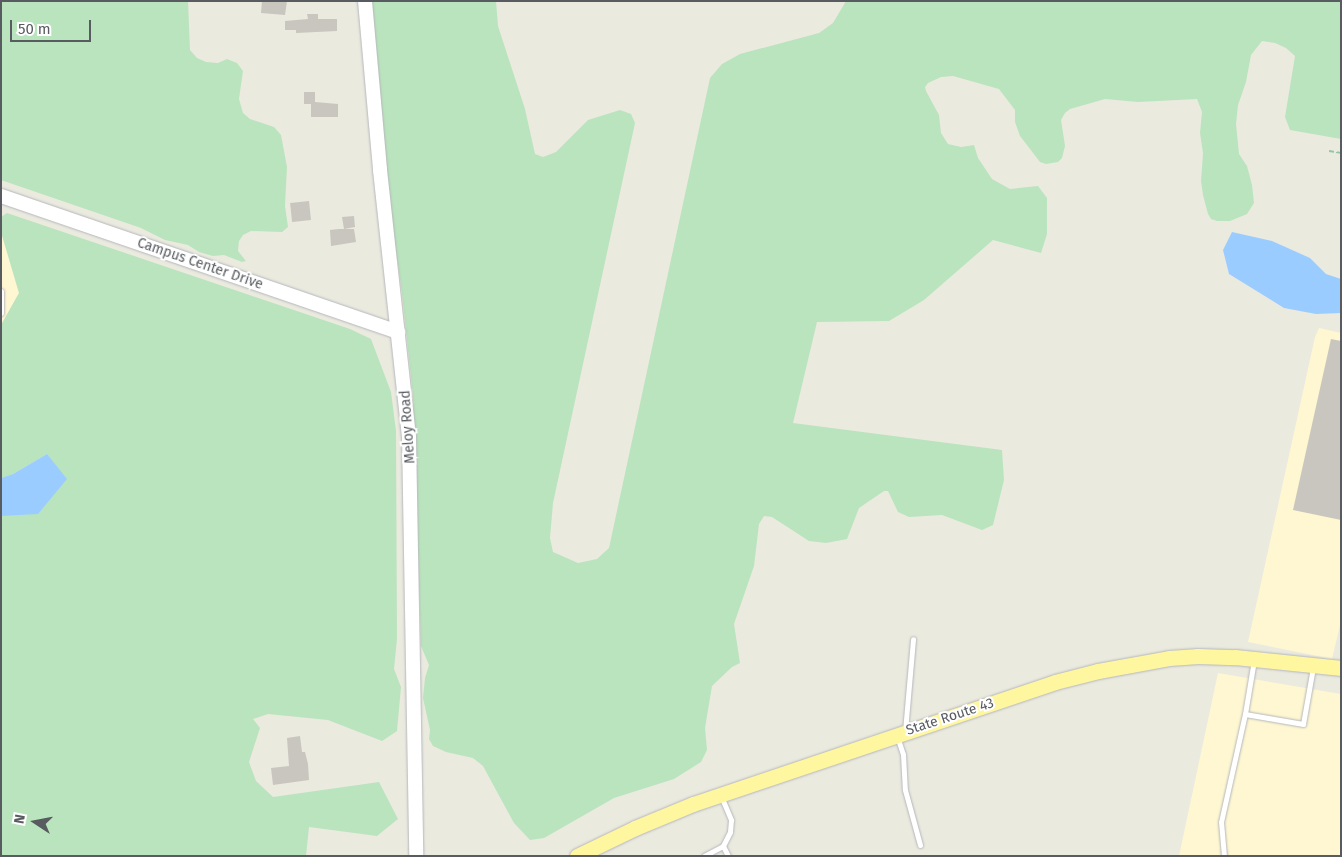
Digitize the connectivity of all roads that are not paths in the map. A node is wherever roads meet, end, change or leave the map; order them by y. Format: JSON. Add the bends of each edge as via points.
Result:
{"nodes":[{"id":1,"x":365,"y":1,"type":"edge"},
{"id":2,"x":1,"y":196,"type":"edge"},
{"id":3,"x":1,"y":291,"type":"edge"},
{"id":4,"x":1,"y":313,"type":"edge"},
{"id":5,"x":398,"y":332,"type":"junction"},
{"id":6,"x":913,"y":639,"type":"dead end"},
{"id":7,"x":1254,"y":658,"type":"junction"},
{"id":8,"x":1314,"y":664,"type":"junction"},
{"id":9,"x":1341,"y":668,"type":"edge"},
{"id":10,"x":1245,"y":714,"type":"junction"},
{"id":11,"x":901,"y":733,"type":"junction"},
{"id":12,"x":720,"y":794,"type":"junction"},
{"id":13,"x":920,"y":845,"type":"dead end"},
{"id":14,"x":723,"y":846,"type":"junction"},
{"id":15,"x":416,"y":856,"type":"edge"},
{"id":16,"x":578,"y":856,"type":"edge"},
{"id":17,"x":704,"y":856,"type":"edge"},
{"id":18,"x":728,"y":856,"type":"edge"},
{"id":19,"x":1224,"y":856,"type":"edge"}],
"edges":[{"from":1,"to":5,"type":"street","name":"Meloy Road"},
{"from":2,"to":5,"type":"street","name":"Campus Center Drive"},
{"from":3,"to":4,"type":"lane"},
{"from":5,"to":15,"type":"street","name":"Meloy Road","via":[[409,437],[411,493]]},
{"from":6,"to":11,"type":"lane"},
{"from":7,"to":8,"type":"main road","name":"State Route 43"},
{"from":7,"to":10,"type":"lane"},
{"from":7,"to":11,"type":"main road","name":"State Route 43","via":[[1169,658],[1098,671]]},
{"from":8,"to":9,"type":"main road","name":"State Route 43"},
{"from":8,"to":10,"type":"lane","via":[[1303,724]]},
{"from":10,"to":19,"type":"lane","via":[[1221,822]]},
{"from":11,"to":12,"type":"main road","name":"State Route 43"},
{"from":11,"to":13,"type":"lane","via":[[904,790]]},
{"from":12,"to":14,"type":"lane","via":[[731,820],[730,832]]},
{"from":12,"to":16,"type":"main road","name":"State Route 43","via":[[635,828]]},
{"from":14,"to":17,"type":"lane"},
{"from":14,"to":18,"type":"lane"}]}
